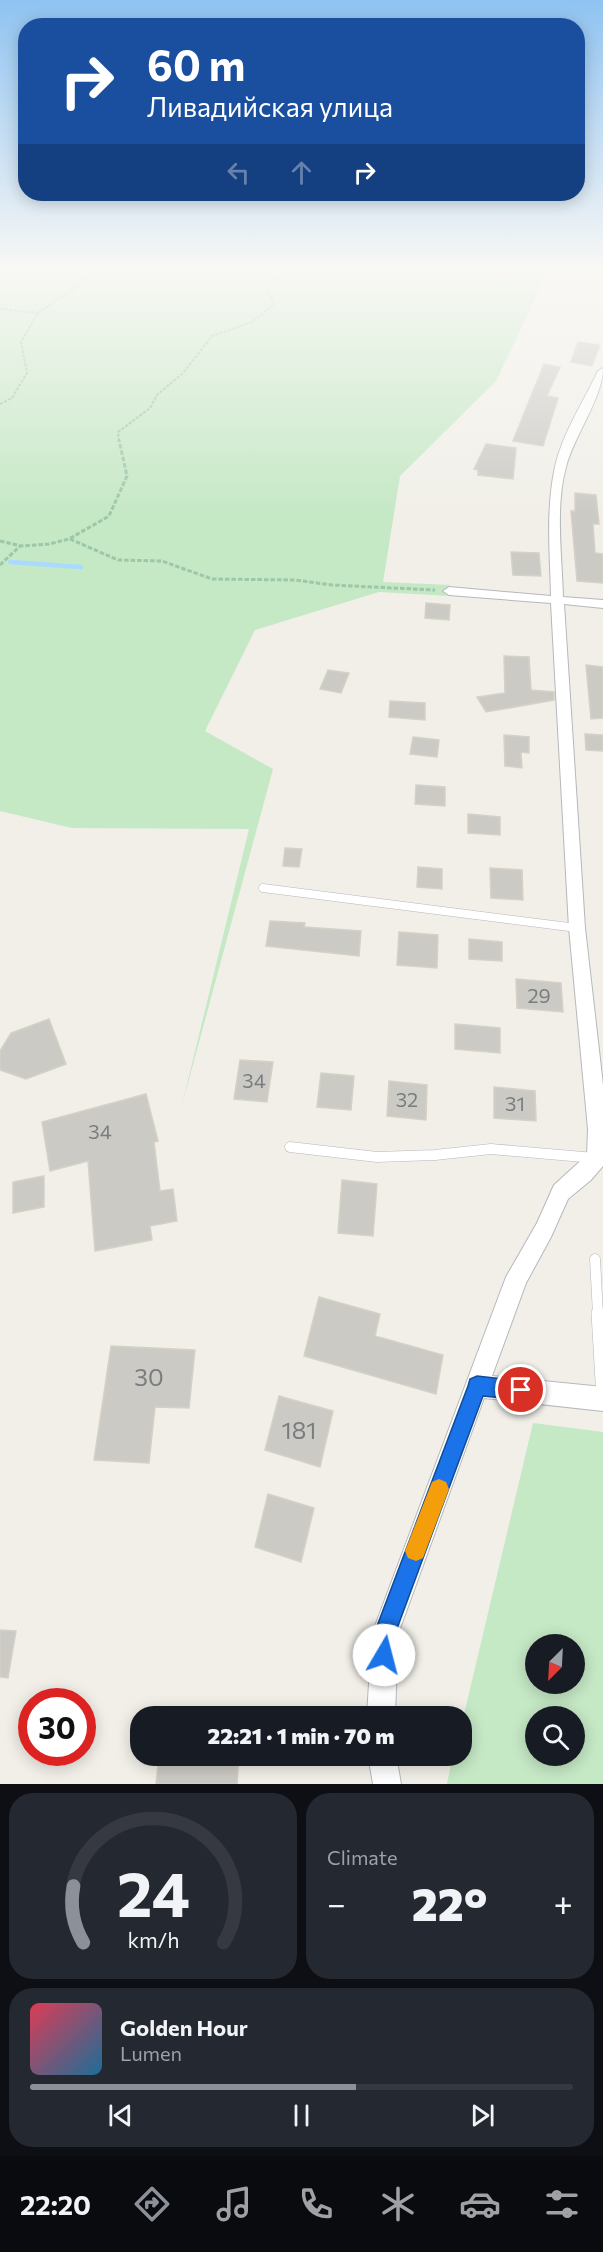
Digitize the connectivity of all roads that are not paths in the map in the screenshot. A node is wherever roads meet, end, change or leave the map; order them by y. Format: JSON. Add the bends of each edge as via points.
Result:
{"nodes":[{"id":1,"x":603,"y":371,"type":"edge"},
{"id":2,"x":449,"y":591,"type":"road end"},
{"id":3,"x":557,"y":600,"type":"junction"},
{"id":4,"x":603,"y":604,"type":"edge"},
{"id":5,"x":263,"y":888,"type":"dead end"},
{"id":6,"x":577,"y":928,"type":"junction"},
{"id":7,"x":290,"y":1147,"type":"dead end"},
{"id":8,"x":600,"y":1158,"type":"edge"},
{"id":9,"x":595,"y":1259,"type":"dead end"},
{"id":10,"x":477,"y":1386,"type":"junction"},
{"id":11,"x":603,"y":1398,"type":"edge"},
{"id":12,"x":381,"y":1706,"type":"edge"},
{"id":13,"x":384,"y":1766,"type":"edge"},
{"id":14,"x":387,"y":1784,"type":"edge"}],
"edges":[{"from":1,"to":3,"type":"street","via":[[566,447],[560,471],[555,515]]},
{"from":2,"to":3,"type":"street"},
{"from":3,"to":4,"type":"street"},
{"from":3,"to":6,"type":"street"},
{"from":5,"to":6,"type":"lane"},
{"from":6,"to":8,"type":"street"},
{"from":7,"to":8,"type":"lane","via":[[377,1157],[491,1149]]},
{"from":8,"to":10,"type":"street","via":[[561,1192],[518,1277]]},
{"from":9,"to":11,"type":"lane"},
{"from":10,"to":11,"type":"street"},
{"from":10,"to":12,"type":"street","via":[[384,1634]]},
{"from":13,"to":14,"type":"street"}]}
